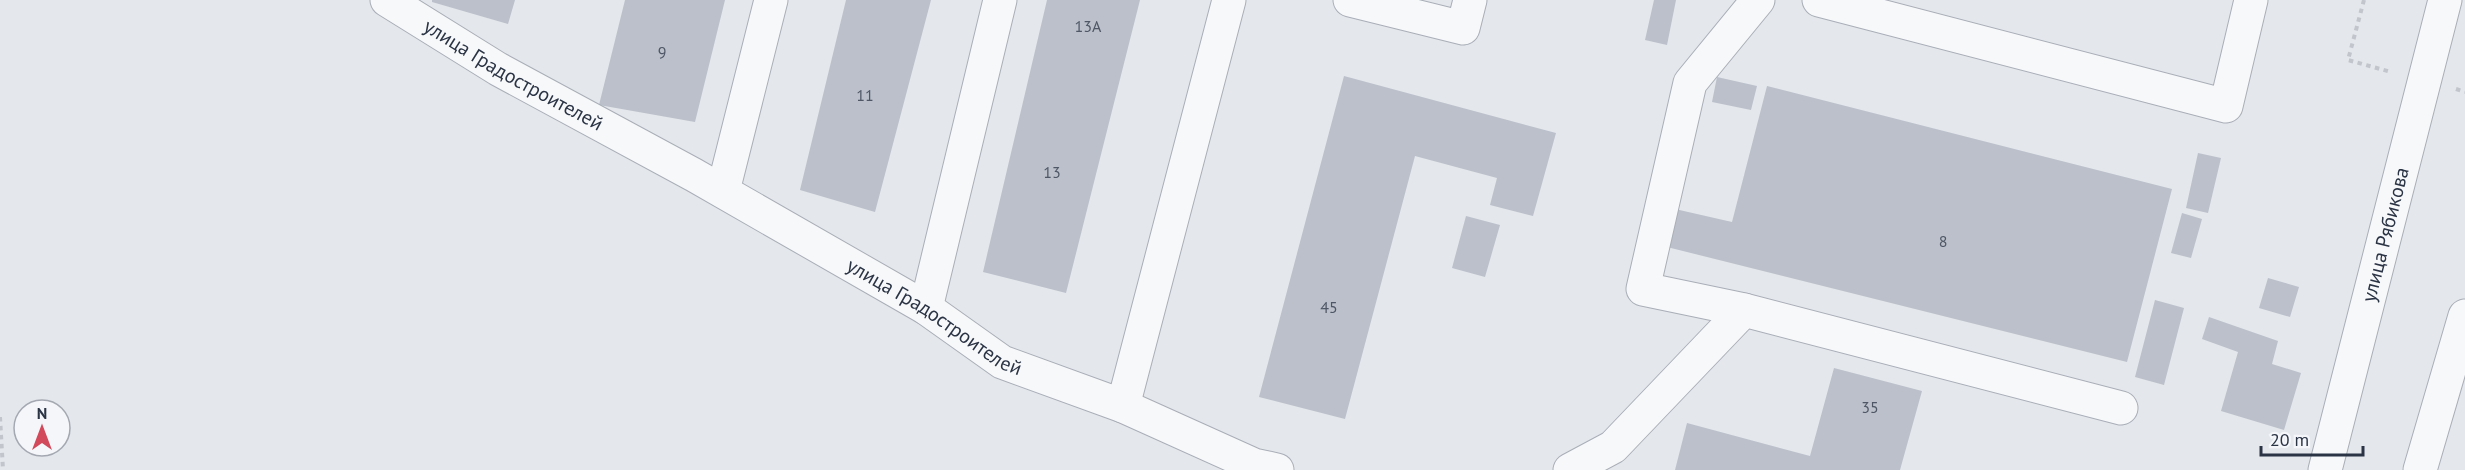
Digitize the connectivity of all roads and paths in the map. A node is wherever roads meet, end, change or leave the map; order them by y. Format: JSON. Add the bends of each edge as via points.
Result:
{"nodes":[{"id":1,"x":771,"y":0,"type":"edge"},
{"id":2,"x":1000,"y":0,"type":"edge"},
{"id":3,"x":1229,"y":0,"type":"edge"},
{"id":4,"x":1350,"y":0,"type":"edge"},
{"id":5,"x":1470,"y":0,"type":"edge"},
{"id":6,"x":1758,"y":0,"type":"edge"},
{"id":7,"x":1819,"y":0,"type":"edge"},
{"id":8,"x":2251,"y":0,"type":"edge"},
{"id":9,"x":2364,"y":0,"type":"edge"},
{"id":10,"x":2445,"y":0,"type":"edge"},
{"id":11,"x":388,"y":1,"type":"edge"},
{"id":12,"x":1863,"y":6,"type":"edge"},
{"id":13,"x":2424,"y":81,"type":"junction"},
{"id":14,"x":2465,"y":92,"type":"edge"},
{"id":15,"x":723,"y":191,"type":"junction"},
{"id":16,"x":926,"y":308,"type":"junction"},
{"id":17,"x":1744,"y":310,"type":"junction"},
{"id":18,"x":2465,"y":316,"type":"edge"},
{"id":19,"x":1123,"y":406,"type":"junction"},
{"id":20,"x":2121,"y":408,"type":"dead end"},
{"id":21,"x":0,"y":417,"type":"edge"},
{"id":22,"x":3,"y":470,"type":"edge"},
{"id":23,"x":1277,"y":470,"type":"edge"},
{"id":24,"x":1570,"y":470,"type":"edge"},
{"id":25,"x":2325,"y":470,"type":"edge"},
{"id":26,"x":2420,"y":470,"type":"edge"}],
"edges":[{"from":1,"to":15,"type":"street"},
{"from":2,"to":16,"type":"street"},
{"from":3,"to":19,"type":"street"},
{"from":4,"to":5,"type":"street","via":[[1463,28]]},
{"from":6,"to":17,"type":"street","via":[[1690,83],[1643,290]]},
{"from":7,"to":12,"type":"street"},
{"from":8,"to":12,"type":"street","via":[[2226,106]]},
{"from":9,"to":13,"type":"path","via":[[2348,60]]},
{"from":10,"to":13,"type":"street","name":"улица Рябикова"},
{"from":11,"to":15,"type":"street","name":"улица Градостроителей","via":[[498,69]]},
{"from":13,"to":14,"type":"path"},
{"from":13,"to":25,"type":"street","name":"улица Рябикова"},
{"from":15,"to":16,"type":"street","name":"улица Градостроителей"},
{"from":16,"to":19,"type":"street","name":"улица Градостроителей","via":[[1002,362]]},
{"from":17,"to":20,"type":"street"},
{"from":17,"to":24,"type":"street","via":[[1613,447]]},
{"from":18,"to":26,"type":"street"},
{"from":19,"to":23,"type":"street","name":"улица Градостроителей","via":[[1254,465]]},
{"from":21,"to":22,"type":"path"}]}
